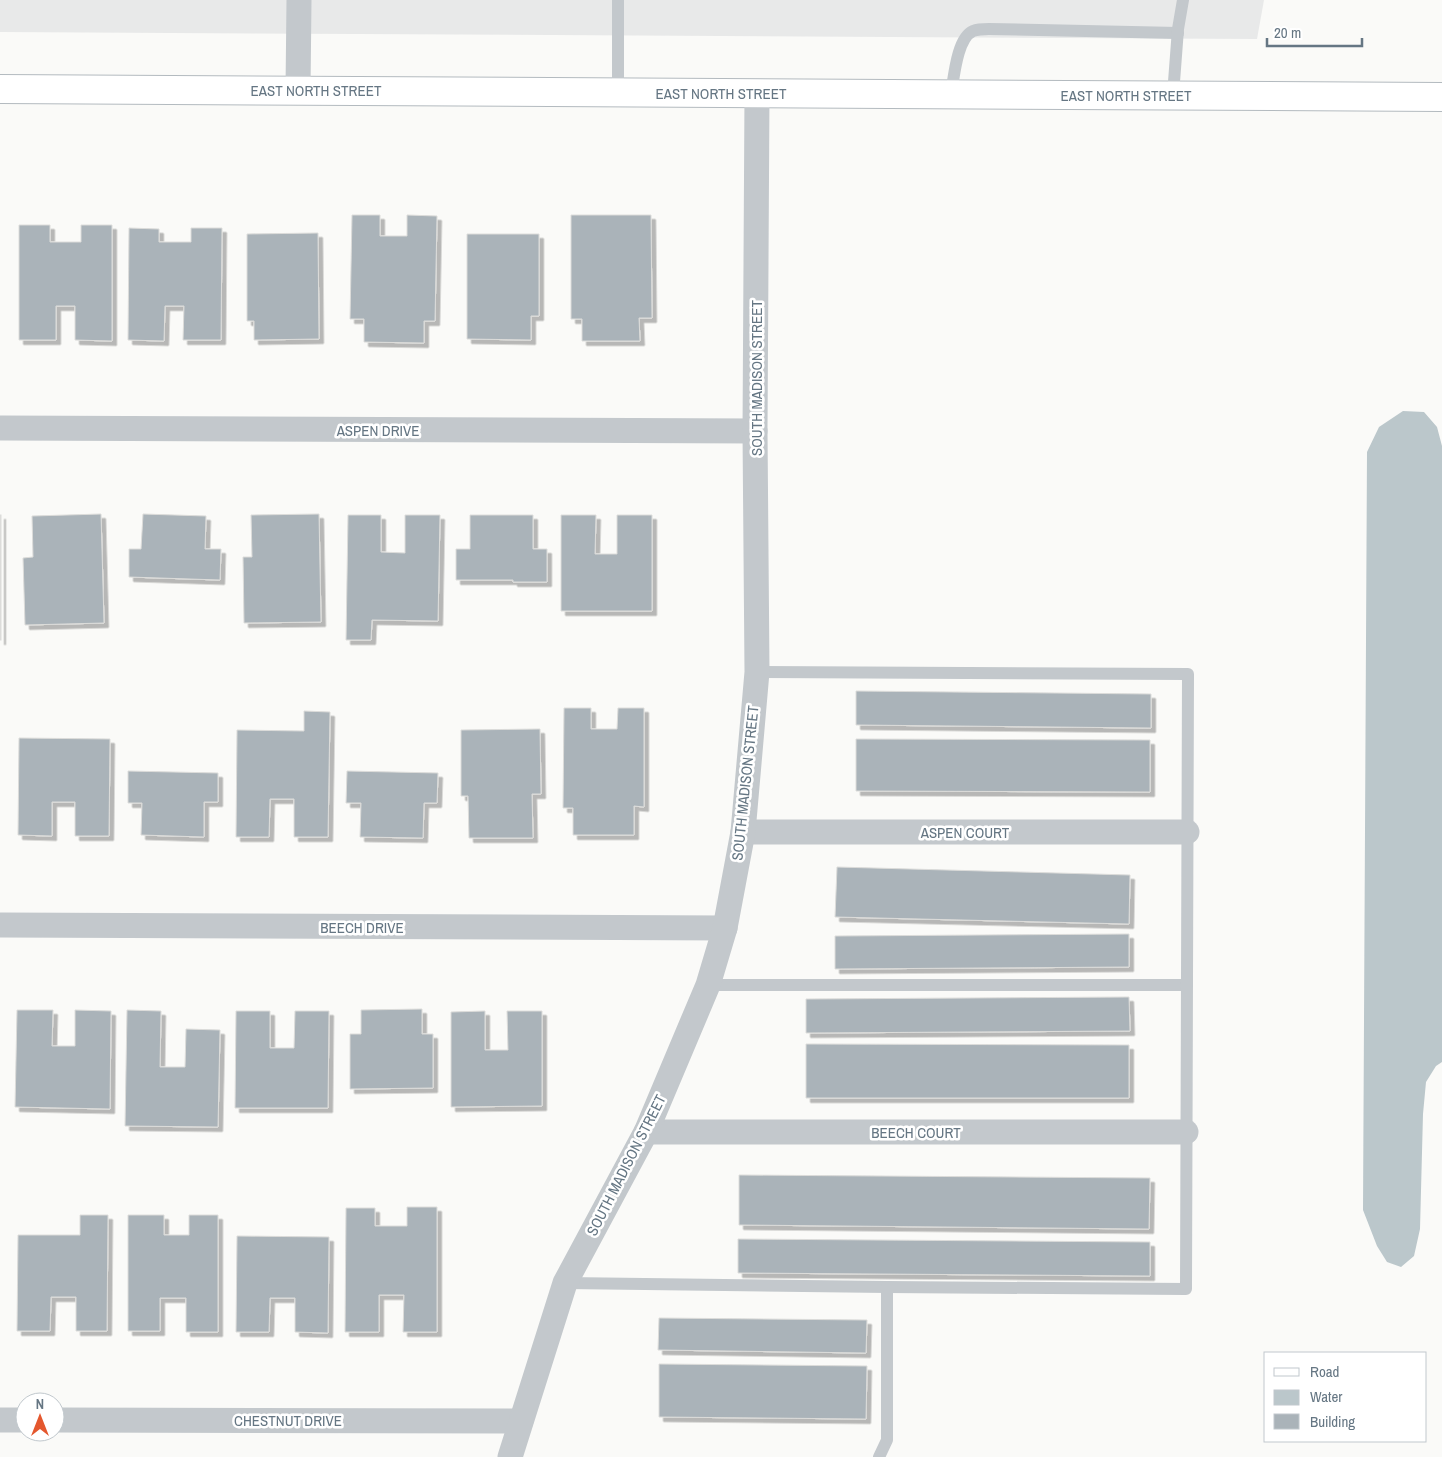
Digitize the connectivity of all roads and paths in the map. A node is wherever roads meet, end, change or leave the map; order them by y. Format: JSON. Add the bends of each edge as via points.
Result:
{"nodes":[{"id":1,"x":299,"y":0,"type":"edge"},
{"id":2,"x":618,"y":0,"type":"edge"},
{"id":3,"x":1183,"y":0,"type":"edge"},
{"id":4,"x":1178,"y":33,"type":"junction"},
{"id":5,"x":0,"y":89,"type":"edge"},
{"id":6,"x":298,"y":90,"type":"junction"},
{"id":7,"x":618,"y":92,"type":"junction"},
{"id":8,"x":757,"y":93,"type":"junction"},
{"id":9,"x":951,"y":94,"type":"junction"},
{"id":10,"x":1173,"y":95,"type":"junction"},
{"id":11,"x":1442,"y":97,"type":"edge"},
{"id":12,"x":0,"y":428,"type":"edge"},
{"id":13,"x":755,"y":431,"type":"junction"},
{"id":14,"x":757,"y":672,"type":"junction"},
{"id":15,"x":743,"y":832,"type":"junction"},
{"id":16,"x":1187,"y":832,"type":"junction"},
{"id":17,"x":0,"y":925,"type":"edge"},
{"id":18,"x":725,"y":928,"type":"junction"},
{"id":19,"x":708,"y":985,"type":"junction"},
{"id":20,"x":1187,"y":985,"type":"junction"},
{"id":21,"x":646,"y":1132,"type":"junction"},
{"id":22,"x":1186,"y":1132,"type":"junction"},
{"id":23,"x":565,"y":1282,"type":"junction"},
{"id":24,"x":887,"y":1287,"type":"junction"},
{"id":25,"x":0,"y":1420,"type":"edge"},
{"id":26,"x":15,"y":1420,"type":"edge"},
{"id":27,"x":65,"y":1420,"type":"edge"},
{"id":28,"x":521,"y":1420,"type":"junction"},
{"id":29,"x":510,"y":1457,"type":"edge"},
{"id":30,"x":879,"y":1457,"type":"edge"}],
"edges":[{"from":1,"to":6,"type":"street"},
{"from":2,"to":7,"type":"lane"},
{"from":3,"to":4,"type":"lane"},
{"from":4,"to":9,"type":"lane","via":[[989,28],[973,31],[964,39],[958,56]]},
{"from":4,"to":10,"type":"lane"},
{"from":5,"to":6,"type":"street","name":"EAST NORTH STREET"},
{"from":6,"to":7,"type":"street","name":"EAST NORTH STREET"},
{"from":7,"to":8,"type":"street","name":"EAST NORTH STREET"},
{"from":8,"to":9,"type":"street","name":"EAST NORTH STREET"},
{"from":8,"to":13,"type":"street","name":"SOUTH MADISON STREET"},
{"from":9,"to":10,"type":"street","name":"EAST NORTH STREET"},
{"from":10,"to":11,"type":"street","name":"EAST NORTH STREET"},
{"from":12,"to":13,"type":"street","name":"ASPEN DRIVE"},
{"from":13,"to":14,"type":"street","name":"SOUTH MADISON STREET"},
{"from":14,"to":15,"type":"street","name":"SOUTH MADISON STREET"},
{"from":14,"to":16,"type":"lane","via":[[1188,674]]},
{"from":15,"to":16,"type":"street","name":"ASPEN COURT"},
{"from":15,"to":18,"type":"street","name":"SOUTH MADISON STREET"},
{"from":16,"to":20,"type":"lane"},
{"from":17,"to":18,"type":"street","name":"BEECH DRIVE"},
{"from":18,"to":19,"type":"street","name":"SOUTH MADISON STREET"},
{"from":19,"to":20,"type":"lane"},
{"from":19,"to":21,"type":"street","name":"SOUTH MADISON STREET"},
{"from":20,"to":22,"type":"lane"},
{"from":21,"to":22,"type":"street","name":"BEECH COURT"},
{"from":21,"to":23,"type":"street","name":"SOUTH MADISON STREET"},
{"from":22,"to":24,"type":"lane","via":[[1186,1289]]},
{"from":23,"to":24,"type":"lane"},
{"from":23,"to":28,"type":"street","name":"SOUTH MADISON STREET"},
{"from":24,"to":30,"type":"lane","via":[[887,1440]]},
{"from":25,"to":26,"type":"street"},
{"from":27,"to":28,"type":"street","name":"CHESTNUT DRIVE"},
{"from":28,"to":29,"type":"street","name":"SOUTH MADISON STREET"}]}
